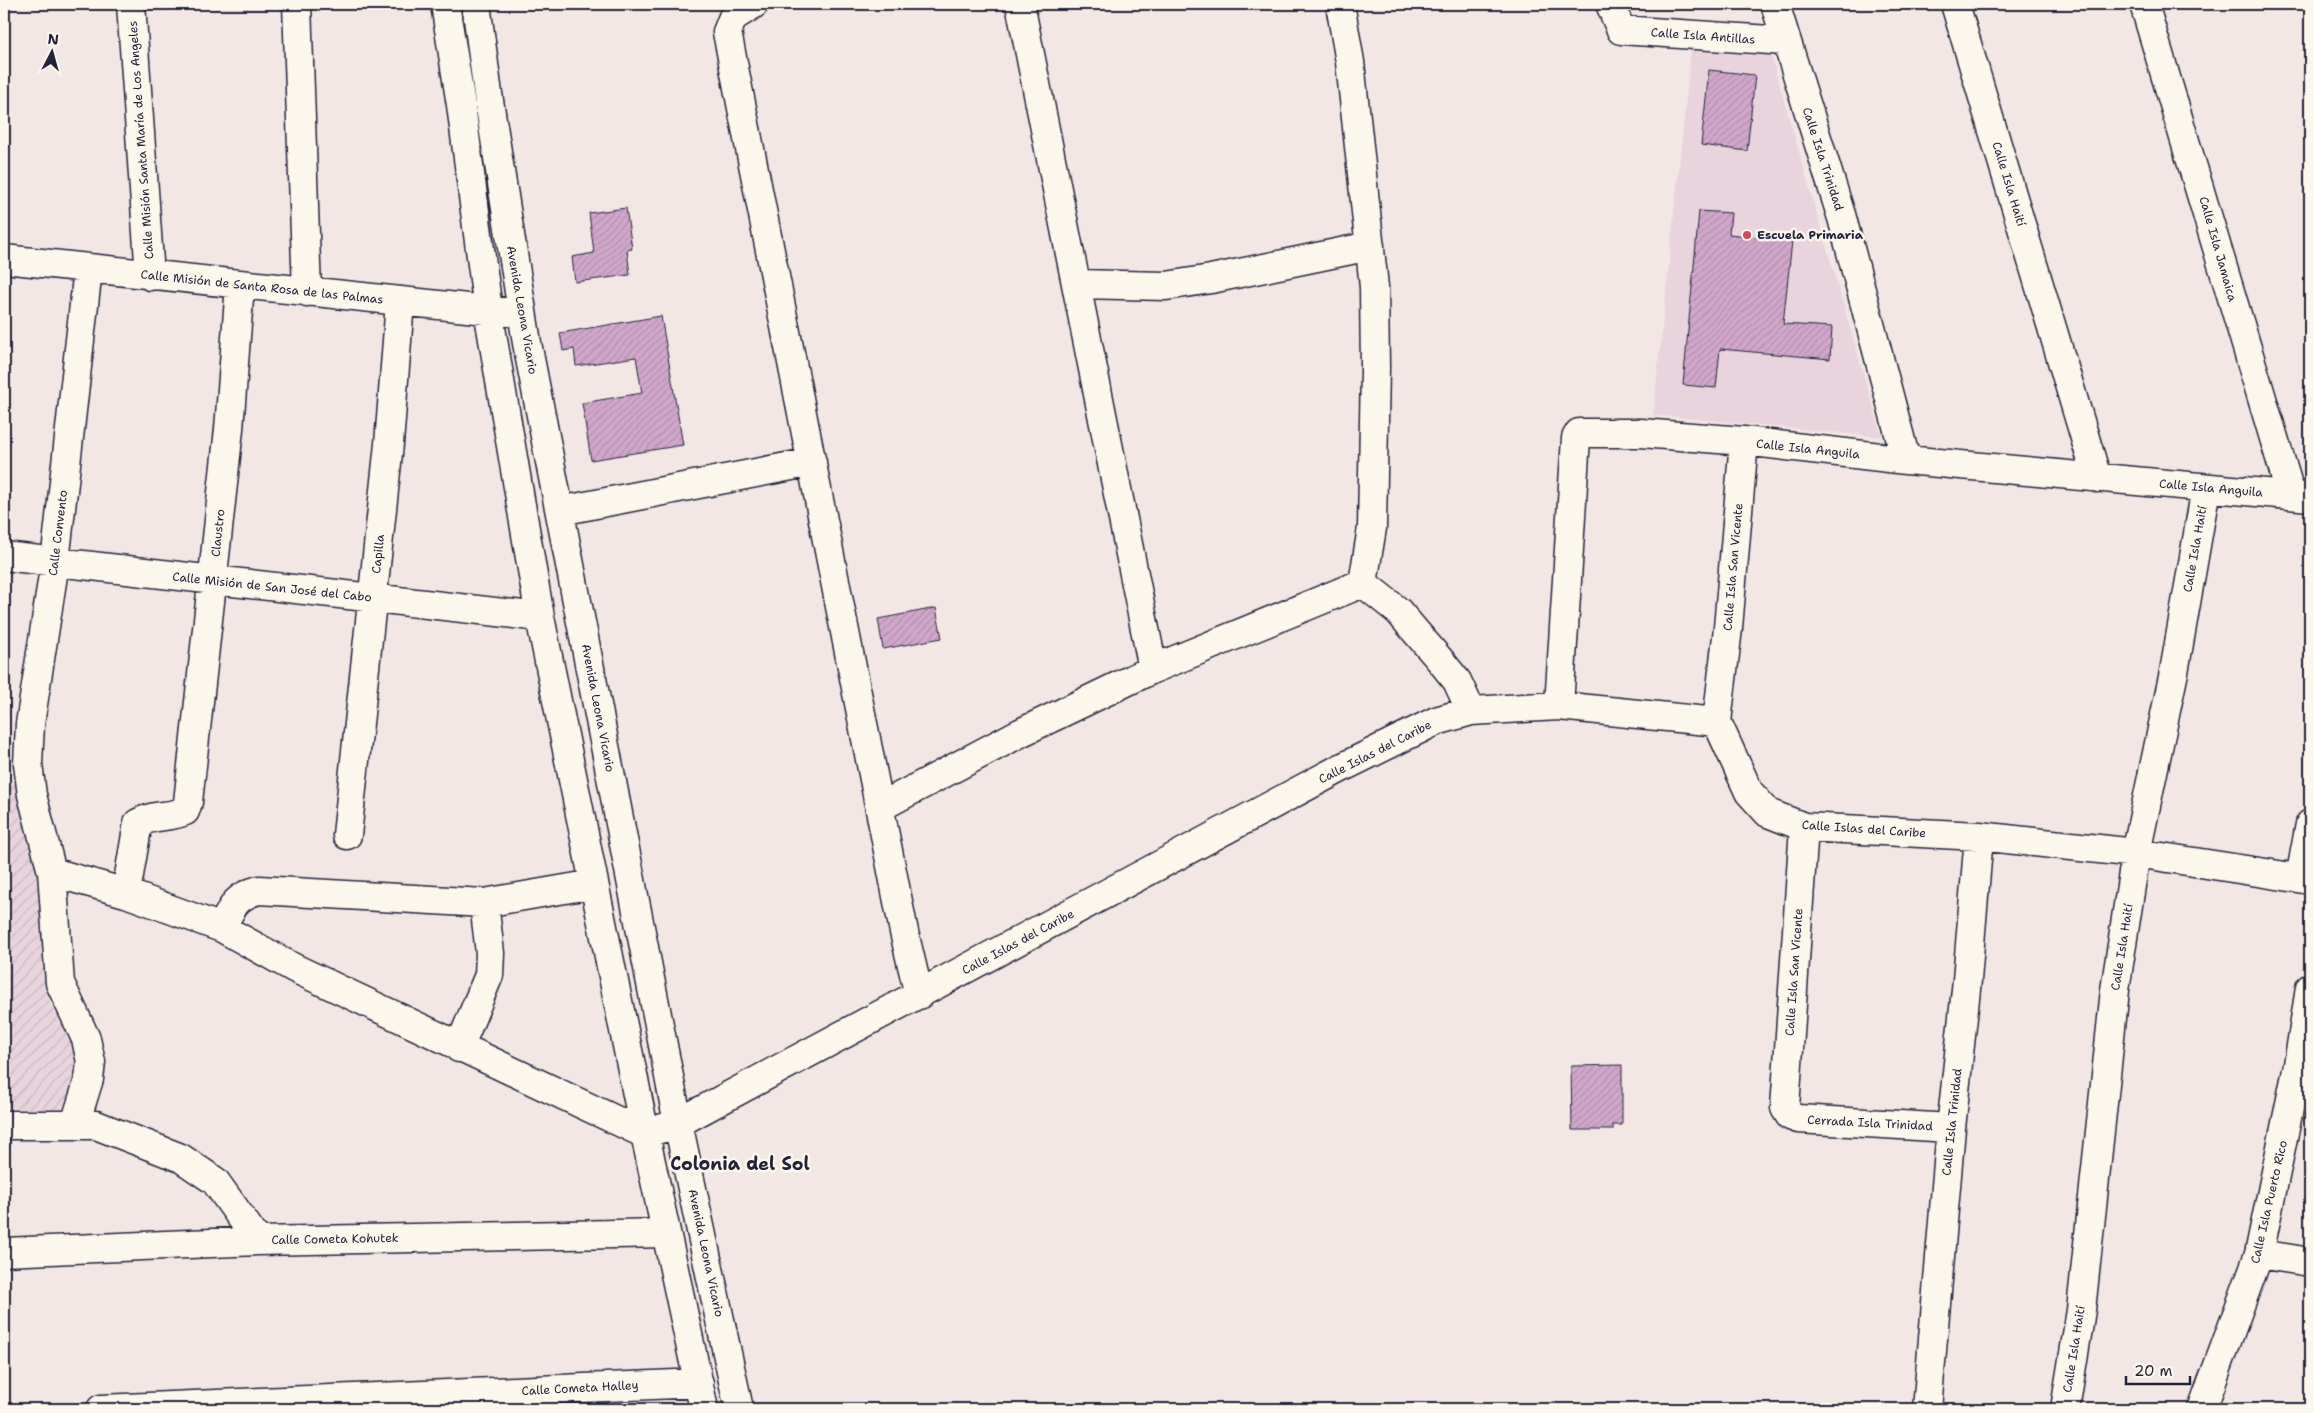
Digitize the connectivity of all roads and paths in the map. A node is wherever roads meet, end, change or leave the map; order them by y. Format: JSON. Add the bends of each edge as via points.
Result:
{"nodes":[{"id":1,"x":132,"y":4,"type":"edge"},
{"id":2,"x":297,"y":4,"type":"edge"},
{"id":3,"x":445,"y":4,"type":"edge"},
{"id":4,"x":476,"y":4,"type":"edge"},
{"id":5,"x":754,"y":4,"type":"edge"},
{"id":6,"x":1020,"y":4,"type":"edge"},
{"id":7,"x":1340,"y":4,"type":"edge"},
{"id":8,"x":1610,"y":4,"type":"edge"},
{"id":9,"x":1775,"y":4,"type":"edge"},
{"id":10,"x":1955,"y":4,"type":"edge"},
{"id":11,"x":2144,"y":4,"type":"edge"},
{"id":12,"x":1785,"y":41,"type":"junction"},
{"id":13,"x":1370,"y":246,"type":"junction"},
{"id":14,"x":4,"y":259,"type":"edge"},
{"id":15,"x":88,"y":269,"type":"junction"},
{"id":16,"x":150,"y":276,"type":"junction"},
{"id":17,"x":1077,"y":284,"type":"junction"},
{"id":18,"x":240,"y":285,"type":"junction"},
{"id":19,"x":307,"y":292,"type":"junction"},
{"id":20,"x":400,"y":302,"type":"junction"},
{"id":21,"x":488,"y":310,"type":"junction"},
{"id":22,"x":522,"y":313,"type":"junction"},
{"id":23,"x":1744,"y":441,"type":"junction"},
{"id":24,"x":1906,"y":460,"type":"junction"},
{"id":25,"x":812,"y":462,"type":"junction"},
{"id":26,"x":2097,"y":478,"type":"junction"},
{"id":27,"x":2206,"y":488,"type":"junction"},
{"id":28,"x":2300,"y":496,"type":"edge"},
{"id":29,"x":560,"y":511,"type":"junction"},
{"id":30,"x":4,"y":556,"type":"edge"},
{"id":31,"x":55,"y":562,"type":"junction"},
{"id":32,"x":213,"y":580,"type":"junction"},
{"id":33,"x":1364,"y":583,"type":"junction"},
{"id":34,"x":373,"y":598,"type":"junction"},
{"id":35,"x":540,"y":617,"type":"junction"},
{"id":36,"x":1153,"y":669,"type":"junction"},
{"id":37,"x":1559,"y":706,"type":"junction"},
{"id":38,"x":1471,"y":711,"type":"junction"},
{"id":39,"x":1717,"y":722,"type":"junction"},
{"id":40,"x":880,"y":807,"type":"junction"},
{"id":41,"x":2310,"y":824,"type":"edge"},
{"id":42,"x":1804,"y":827,"type":"junction"},
{"id":43,"x":347,"y":835,"type":"dead end"},
{"id":44,"x":1979,"y":836,"type":"junction"},
{"id":45,"x":2136,"y":853,"type":"junction"},
{"id":46,"x":52,"y":872,"type":"junction"},
{"id":47,"x":2305,"y":879,"type":"edge"},
{"id":48,"x":594,"y":884,"type":"junction"},
{"id":49,"x":126,"y":893,"type":"junction"},
{"id":50,"x":484,"y":903,"type":"junction"},
{"id":51,"x":222,"y":928,"type":"junction"},
{"id":52,"x":2310,"y":988,"type":"edge"},
{"id":53,"x":919,"y":995,"type":"junction"},
{"id":54,"x":459,"y":1048,"type":"junction"},
{"id":55,"x":2304,"y":1066,"type":"edge"},
{"id":56,"x":1790,"y":1116,"type":"joint"},
{"id":57,"x":678,"y":1123,"type":"junction"},
{"id":58,"x":75,"y":1124,"type":"junction"},
{"id":59,"x":4,"y":1125,"type":"edge"},
{"id":60,"x":1951,"y":1128,"type":"junction"},
{"id":61,"x":644,"y":1134,"type":"junction"},
{"id":62,"x":666,"y":1233,"type":"junction"},
{"id":63,"x":258,"y":1241,"type":"junction"},
{"id":64,"x":4,"y":1252,"type":"edge"},
{"id":65,"x":2259,"y":1254,"type":"junction"},
{"id":66,"x":2310,"y":1262,"type":"edge"},
{"id":67,"x":699,"y":1383,"type":"junction"},
{"id":68,"x":101,"y":1409,"type":"edge"},
{"id":69,"x":704,"y":1409,"type":"edge"},
{"id":70,"x":739,"y":1409,"type":"edge"},
{"id":71,"x":1926,"y":1409,"type":"edge"},
{"id":72,"x":2065,"y":1409,"type":"edge"},
{"id":73,"x":2202,"y":1409,"type":"edge"}],
"edges":[{"from":1,"to":16,"type":"street","name":"Calle Misión Santa María de Los Angeles"},
{"from":2,"to":19,"type":"street"},
{"from":3,"to":21,"type":"street"},
{"from":4,"to":22,"type":"street","name":"Avenida Leona Vicario"},
{"from":5,"to":25,"type":"street","via":[[733,17],[727,32]]},
{"from":6,"to":17,"type":"street"},
{"from":7,"to":13,"type":"street","via":[[1350,62]]},
{"from":8,"to":12,"type":"street","name":"Calle Isla Antillas","via":[[1621,30]]},
{"from":9,"to":12,"type":"street","name":"Calle Isla Trinidad"},
{"from":10,"to":26,"type":"street","name":"Calle Isla Haití"},
{"from":11,"to":28,"type":"street","name":"Calle Isla Jamaica"},
{"from":12,"to":24,"type":"street","name":"Calle Isla Trinidad","via":[[1842,218]]},
{"from":13,"to":17,"type":"street","via":[[1166,286]]},
{"from":13,"to":33,"type":"street","via":[[1375,368],[1372,528]]},
{"from":14,"to":15,"type":"street","name":"Calle Misión de Santa Rosa de las Palmas"},
{"from":15,"to":16,"type":"street","name":"Calle Misión de Santa Rosa de las Palmas"},
{"from":15,"to":31,"type":"street","name":"Calle Convento"},
{"from":16,"to":18,"type":"street","name":"Calle Misión de Santa Rosa de las Palmas"},
{"from":17,"to":36,"type":"street"},
{"from":18,"to":19,"type":"street","name":"Calle Misión de Santa Rosa de las Palmas"},
{"from":18,"to":32,"type":"street","name":"Claustro"},
{"from":19,"to":20,"type":"street","name":"Calle Misión de Santa Rosa de las Palmas"},
{"from":20,"to":21,"type":"street","name":"Calle Misión de Santa Rosa de las Palmas"},
{"from":20,"to":34,"type":"street","name":"Capilla"},
{"from":21,"to":22,"type":"street","name":"Calle Misión de Santa Rosa de las Palmas"},
{"from":21,"to":35,"type":"street"},
{"from":22,"to":29,"type":"street","name":"Avenida Leona Vicario"},
{"from":23,"to":24,"type":"street","name":"Calle Isla Anguila"},
{"from":23,"to":37,"type":"street","name":"Calle Isla Anguila","via":[[1641,433],[1579,433]]},
{"from":23,"to":39,"type":"street","name":"Calle Isla San Vicente"},
{"from":24,"to":26,"type":"street","name":"Calle Isla Anguila"},
{"from":25,"to":29,"type":"street"},
{"from":25,"to":40,"type":"street"},
{"from":26,"to":27,"type":"street","name":"Calle Isla Anguila"},
{"from":27,"to":28,"type":"street","name":"Calle Isla Anguila"},
{"from":27,"to":45,"type":"street","name":"Calle Isla Haití","via":[[2174,672]]},
{"from":29,"to":57,"type":"street","name":"Avenida Leona Vicario"},
{"from":30,"to":31,"type":"street","name":"Calle Misión de San José del Cabo"},
{"from":31,"to":32,"type":"street","name":"Calle Misión de San José del Cabo"},
{"from":31,"to":46,"type":"street","name":"Calle Convento","via":[[30,724],[28,764],[32,795]]},
{"from":32,"to":34,"type":"street","name":"Calle Misión de San José del Cabo"},
{"from":32,"to":49,"type":"street","name":"Claustro","via":[[188,802],[185,811],[147,818],[138,823]]},
{"from":33,"to":36,"type":"street"},
{"from":33,"to":38,"type":"street","via":[[1398,611],[1440,660],[1458,682]]},
{"from":34,"to":35,"type":"street","name":"Calle Misión de San José del Cabo"},
{"from":34,"to":43,"type":"street","name":"Capilla"},
{"from":35,"to":48,"type":"street"},
{"from":36,"to":40,"type":"street","via":[[1020,733]]},
{"from":37,"to":38,"type":"street","name":"Calle Islas del Caribe"},
{"from":37,"to":39,"type":"street","name":"Calle Islas del Caribe"},
{"from":38,"to":53,"type":"street","name":"Calle Islas del Caribe","via":[[1436,721],[1341,768]]},
{"from":39,"to":42,"type":"street","name":"Calle Islas del Caribe","via":[[1749,792],[1768,813]]},
{"from":40,"to":53,"type":"street"},
{"from":41,"to":47,"type":"street"},
{"from":42,"to":44,"type":"street","name":"Calle Islas del Caribe"},
{"from":42,"to":56,"type":"street","name":"Calle Isla San Vicente","via":[[1785,1108]]},
{"from":44,"to":45,"type":"street","name":"Calle Islas del Caribe"},
{"from":44,"to":60,"type":"street","name":"Calle Isla Trinidad"},
{"from":45,"to":47,"type":"street","name":"Calle Islas del Caribe"},
{"from":45,"to":72,"type":"street","name":"Calle Isla Haití","via":[[2115,990],[2081,1310]]},
{"from":46,"to":49,"type":"street"},
{"from":46,"to":58,"type":"street","name":"Calle Convento","via":[[60,983],[86,1039],[91,1062]]},
{"from":48,"to":50,"type":"street"},
{"from":48,"to":61,"type":"street"},
{"from":49,"to":51,"type":"street"},
{"from":50,"to":51,"type":"street","via":[[259,890],[244,894],[234,904]]},
{"from":50,"to":54,"type":"street","via":[[490,953],[489,976]]},
{"from":51,"to":54,"type":"street","via":[[294,968]]},
{"from":52,"to":55,"type":"street","name":"Calle Isla Puerto Rico"},
{"from":53,"to":57,"type":"street","name":"Calle Islas del Caribe"},
{"from":54,"to":61,"type":"street"},
{"from":55,"to":65,"type":"street","name":"Calle Isla Puerto Rico"},
{"from":56,"to":60,"type":"street","name":"Cerrada Isla Trinidad"},
{"from":57,"to":61,"type":"street","name":"Calle Islas del Caribe"},
{"from":57,"to":70,"type":"street","name":"Avenida Leona Vicario"},
{"from":58,"to":59,"type":"street"},
{"from":58,"to":63,"type":"street","via":[[96,1125],[181,1158],[215,1181]]},
{"from":60,"to":71,"type":"street","name":"Calle Isla Trinidad"},
{"from":61,"to":62,"type":"street"},
{"from":62,"to":63,"type":"street","name":"Calle Cometa Kohutek"},
{"from":62,"to":67,"type":"street"},
{"from":63,"to":64,"type":"street","name":"Calle Cometa Kohutek"},
{"from":65,"to":66,"type":"street"},
{"from":65,"to":73,"type":"street","name":"Calle Isla Puerto Rico"},
{"from":67,"to":68,"type":"street","name":"Calle Cometa Halley"},
{"from":67,"to":69,"type":"street"}]}
